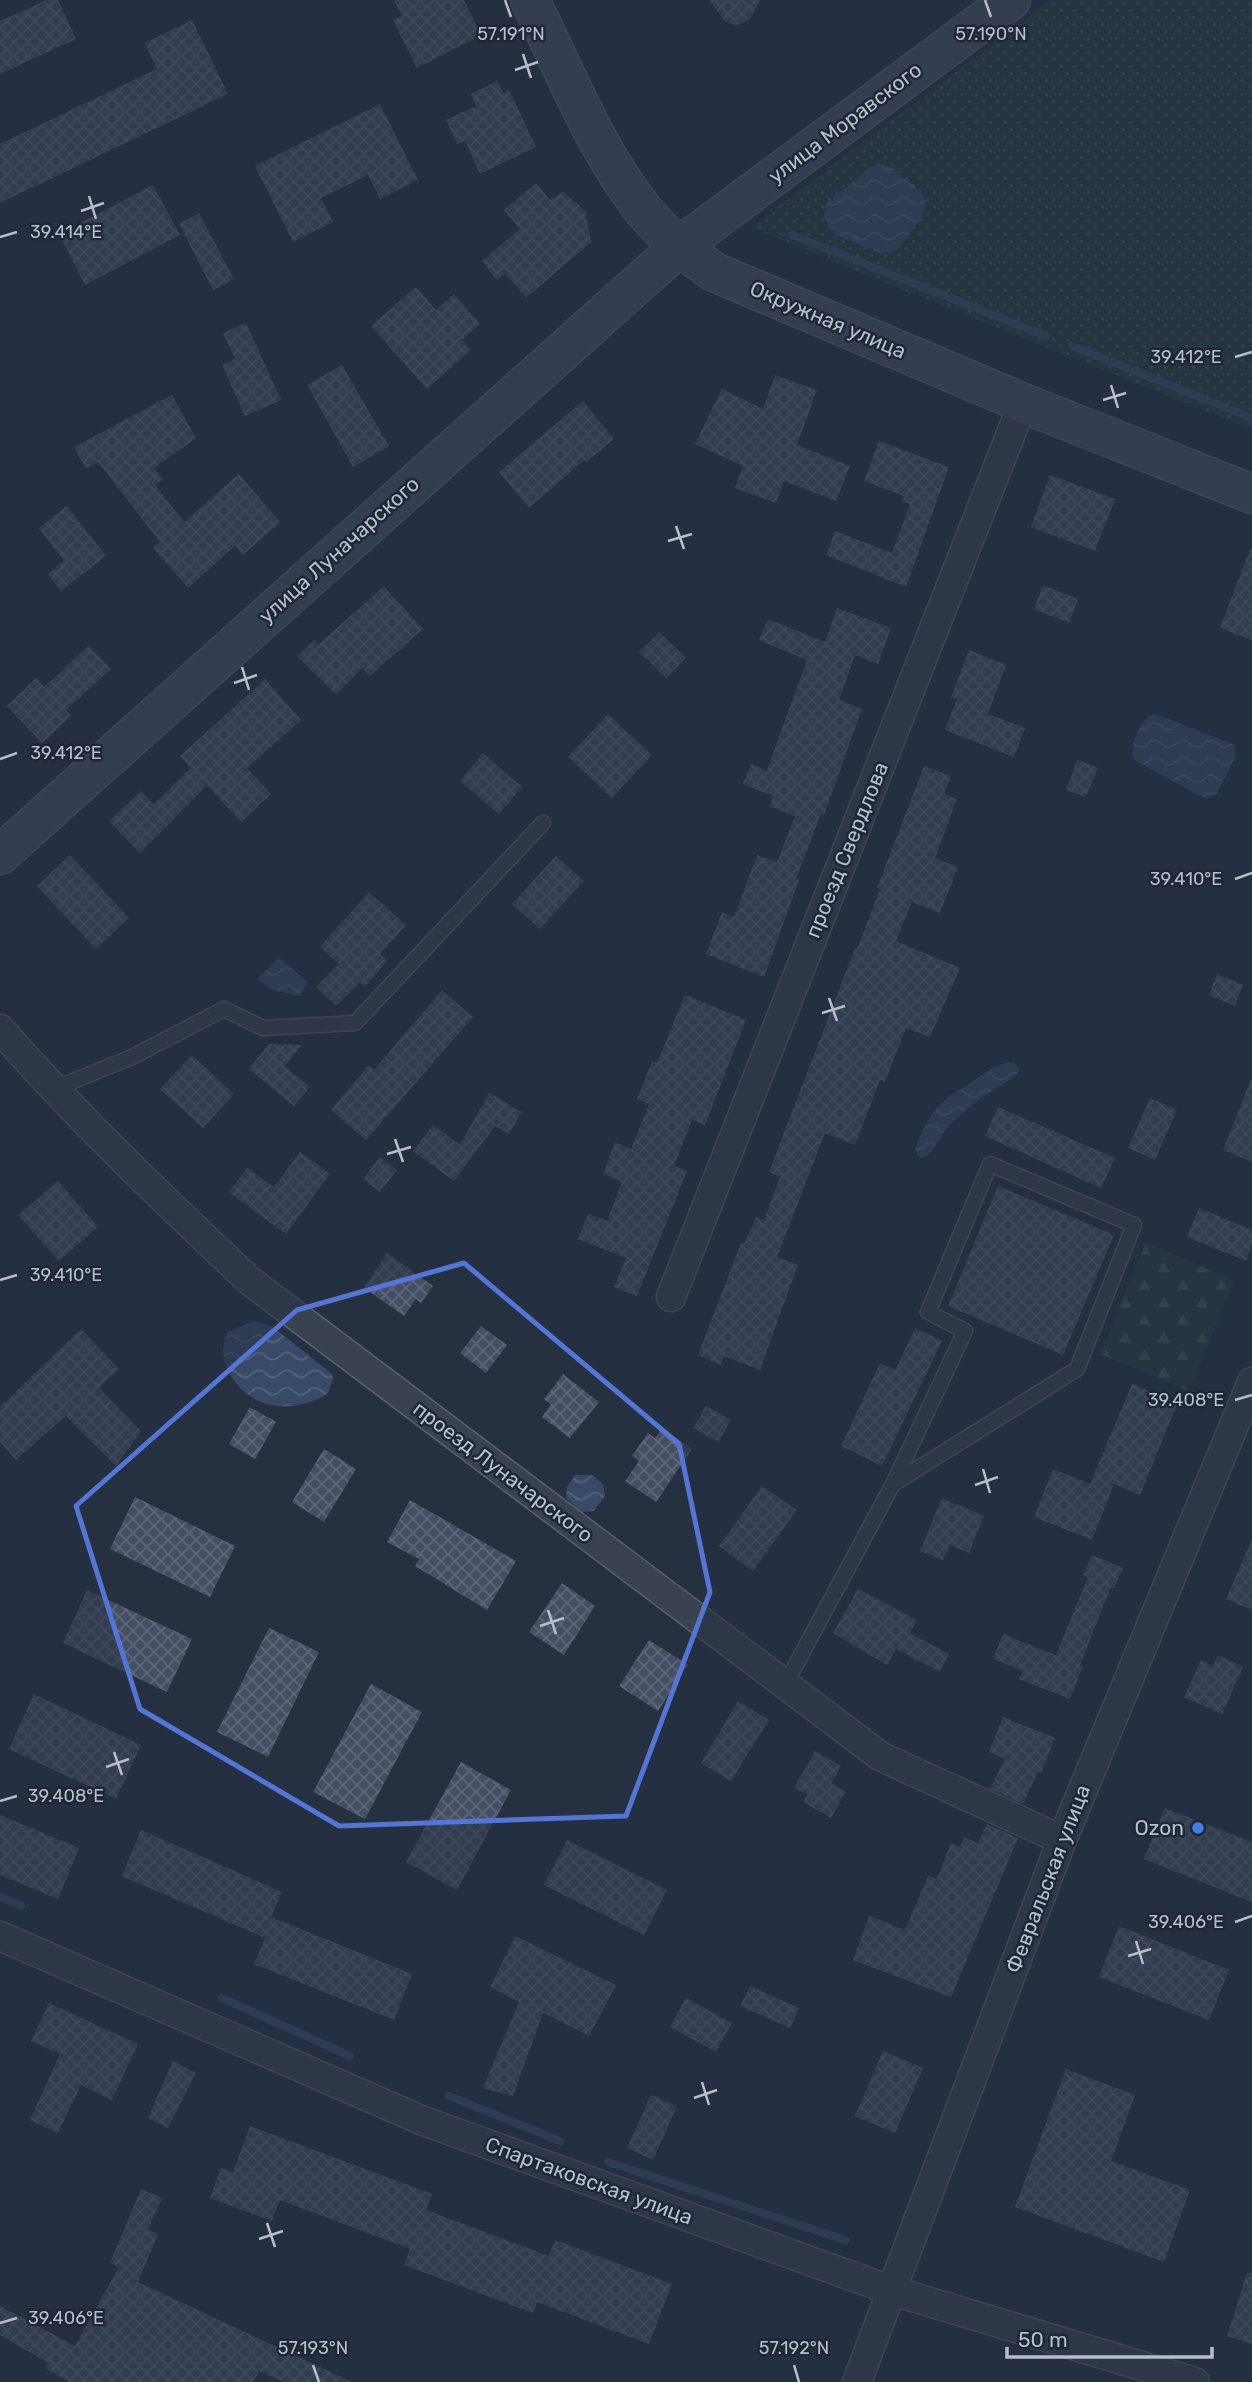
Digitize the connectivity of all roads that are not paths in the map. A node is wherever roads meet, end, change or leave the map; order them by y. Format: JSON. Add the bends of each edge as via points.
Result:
{"nodes":[{"id":1,"x":530,"y":0,"type":"edge"},
{"id":2,"x":1011,"y":0,"type":"edge"},
{"id":3,"x":679,"y":247,"type":"junction"},
{"id":4,"x":1023,"y":402,"type":"junction"},
{"id":5,"x":1252,"y":494,"type":"edge"},
{"id":6,"x":543,"y":823,"type":"dead end"},
{"id":7,"x":0,"y":855,"type":"edge"},
{"id":8,"x":0,"y":1029,"type":"edge"},
{"id":9,"x":54,"y":1089,"type":"junction"},
{"id":10,"x":671,"y":1297,"type":"dead end"},
{"id":11,"x":1252,"y":1382,"type":"edge"},
{"id":12,"x":893,"y":1484,"type":"junction"},
{"id":13,"x":785,"y":1685,"type":"junction"},
{"id":14,"x":1062,"y":1840,"type":"junction"},
{"id":15,"x":0,"y":1936,"type":"edge"},
{"id":16,"x":893,"y":2291,"type":"junction"},
{"id":17,"x":857,"y":2382,"type":"edge"},
{"id":18,"x":1195,"y":2382,"type":"edge"}],
"edges":[{"from":1,"to":3,"type":"street","name":"Окружная улица","via":[[621,180]]},
{"from":2,"to":3,"type":"street","name":"улица Моравского"},
{"from":3,"to":4,"type":"street","name":"Окружная улица","via":[[714,272]]},
{"from":3,"to":7,"type":"street","name":"улица Луначарского"},
{"from":4,"to":5,"type":"street","name":"Окружная улица"},
{"from":4,"to":10,"type":"street","name":"проезд Свердлова"},
{"from":6,"to":9,"type":"lane","via":[[355,1023],[263,1028],[224,1009],[132,1057]]},
{"from":8,"to":9,"type":"street","name":"проезд Луначарского"},
{"from":9,"to":13,"type":"street","name":"проезд Луначарского","via":[[250,1281]]},
{"from":11,"to":14,"type":"street","name":"Февральская улица"},
{"from":12,"to":12,"type":"lane","via":[[1077,1369],[1134,1225],[990,1164],[928,1312],[965,1331]]},
{"from":12,"to":13,"type":"lane"},
{"from":13,"to":14,"type":"street","name":"проезд Луначарского","via":[[880,1756]]},
{"from":14,"to":16,"type":"street","name":"Февральская улица"},
{"from":15,"to":16,"type":"street","name":"Спартаковская улица","via":[[421,2120]]},
{"from":16,"to":17,"type":"street","name":"Февральская улица"},
{"from":16,"to":18,"type":"street","name":"Спартаковская улица"}]}
